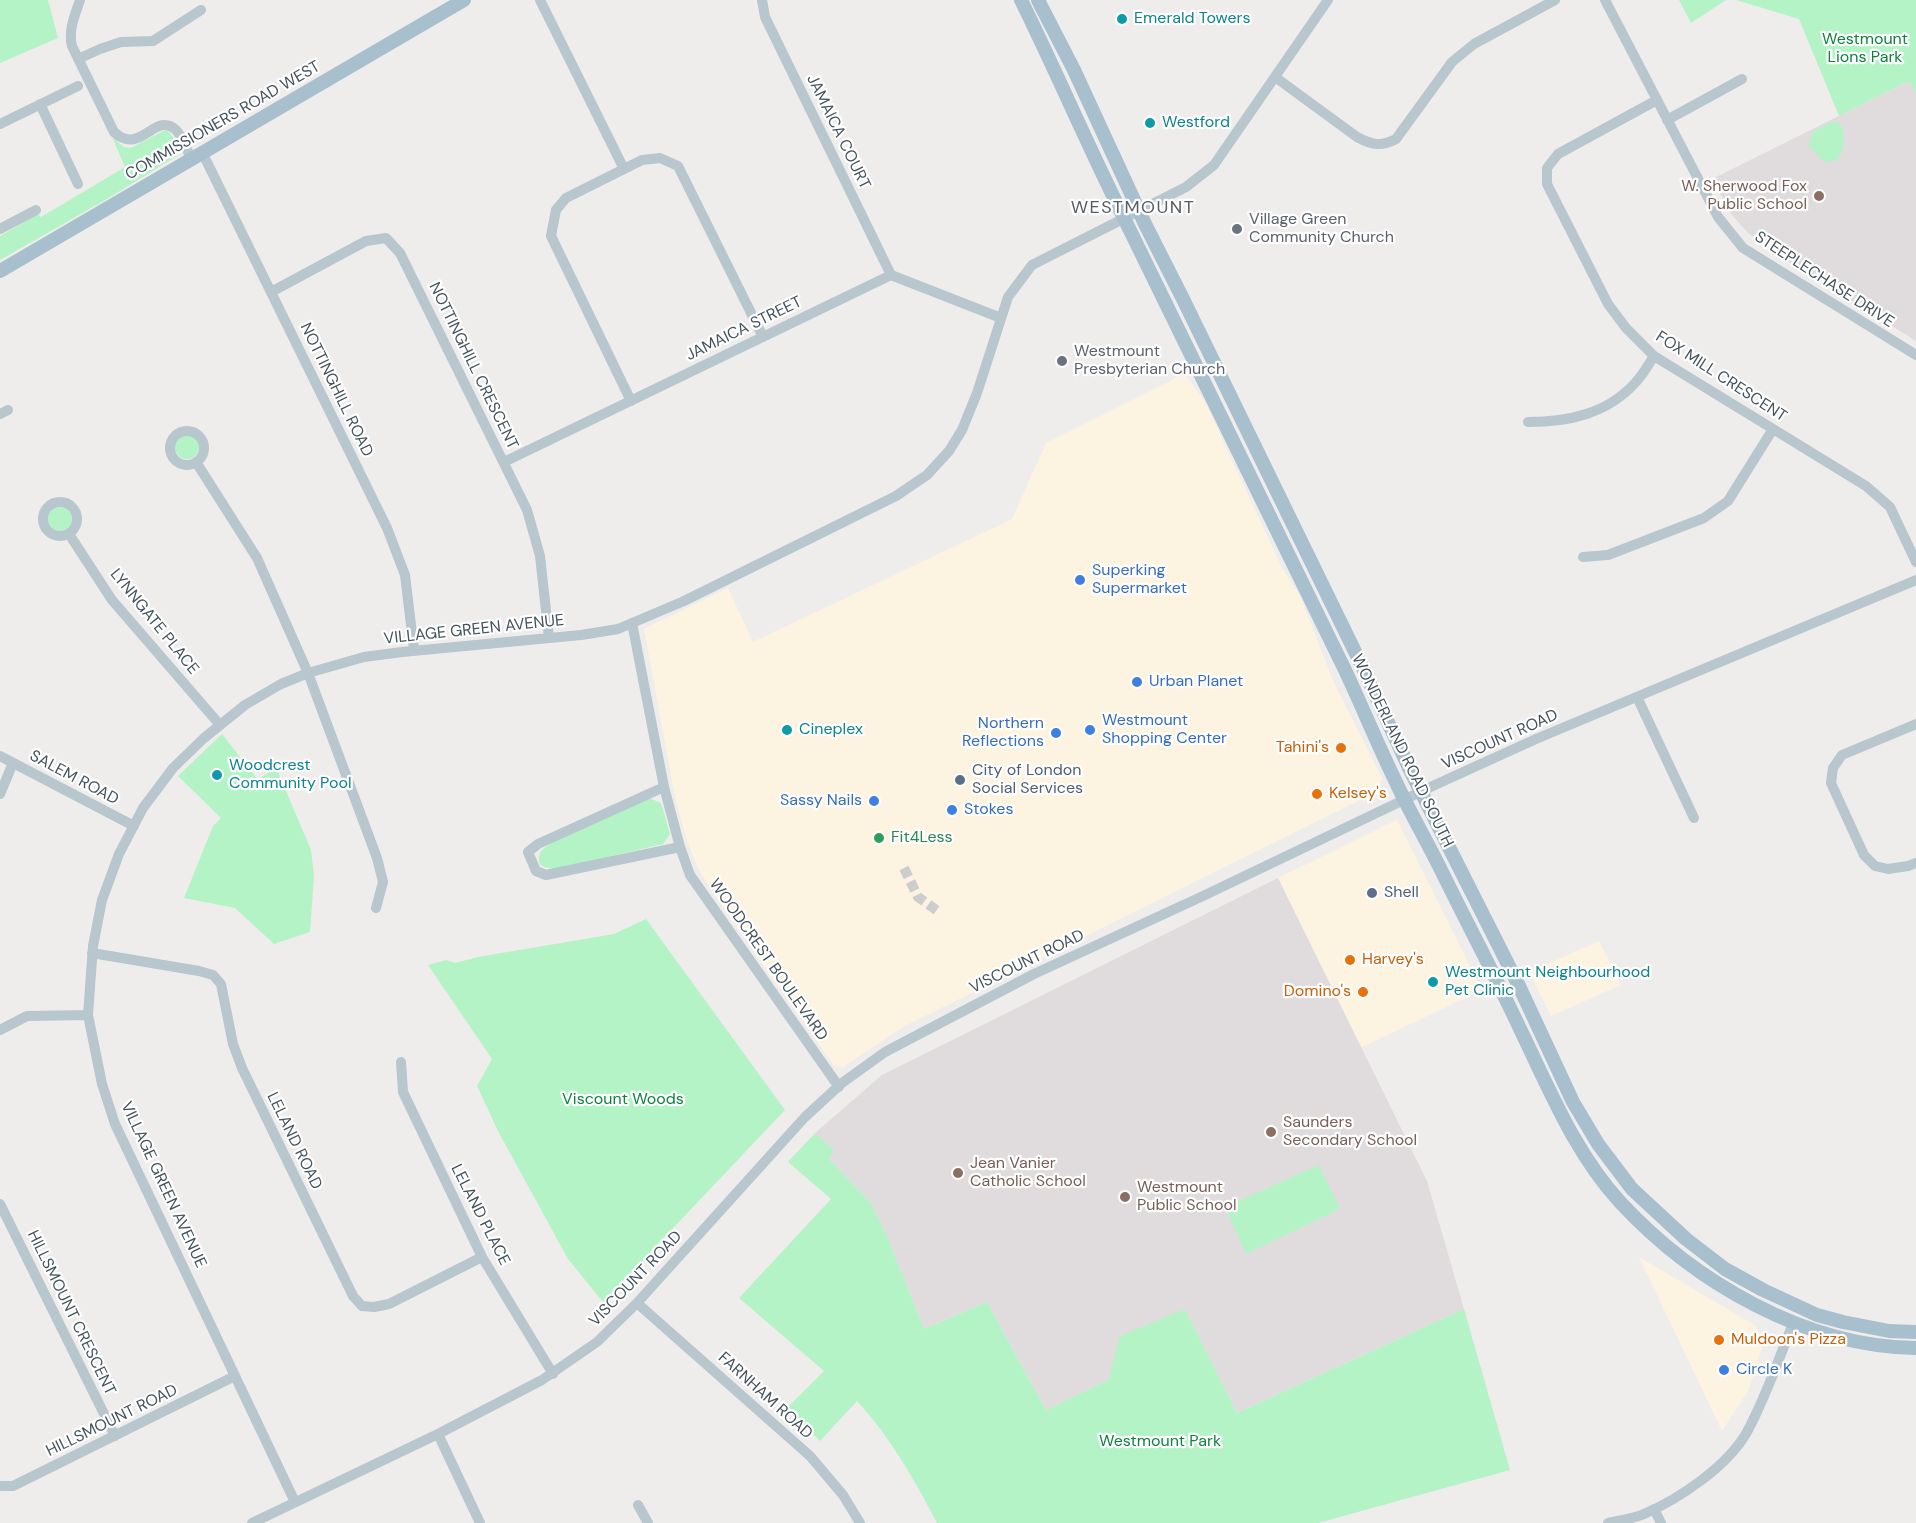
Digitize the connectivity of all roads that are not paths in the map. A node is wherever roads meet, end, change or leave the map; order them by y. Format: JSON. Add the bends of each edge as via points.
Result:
{"nodes":[{"id":1,"x":80,"y":0,"type":"edge"},
{"id":2,"x":464,"y":0,"type":"edge"},
{"id":3,"x":540,"y":0,"type":"edge"},
{"id":4,"x":762,"y":0,"type":"edge"},
{"id":5,"x":1022,"y":0,"type":"edge"},
{"id":6,"x":1038,"y":0,"type":"edge"},
{"id":7,"x":1328,"y":0,"type":"edge"},
{"id":8,"x":1555,"y":0,"type":"edge"},
{"id":9,"x":1605,"y":0,"type":"edge"},
{"id":10,"x":201,"y":10,"type":"dead end"},
{"id":11,"x":78,"y":59,"type":"junction"},
{"id":12,"x":1275,"y":77,"type":"junction"},
{"id":13,"x":1742,"y":79,"type":"dead end"},
{"id":14,"x":78,"y":86,"type":"dead end"},
{"id":15,"x":1657,"y":100,"type":"junction"},
{"id":16,"x":40,"y":104,"type":"junction"},
{"id":17,"x":1667,"y":120,"type":"junction"},
{"id":18,"x":0,"y":124,"type":"edge"},
{"id":19,"x":197,"y":155,"type":"junction"},
{"id":20,"x":624,"y":169,"type":"junction"},
{"id":21,"x":78,"y":184,"type":"dead end"},
{"id":22,"x":36,"y":210,"type":"dead end"},
{"id":23,"x":1139,"y":211,"type":"junction"},
{"id":24,"x":1124,"y":218,"type":"junction"},
{"id":25,"x":0,"y":230,"type":"edge"},
{"id":26,"x":0,"y":271,"type":"edge"},
{"id":27,"x":891,"y":275,"type":"junction"},
{"id":28,"x":271,"y":292,"type":"junction"},
{"id":29,"x":1001,"y":318,"type":"junction"},
{"id":30,"x":763,"y":337,"type":"junction"},
{"id":31,"x":1916,"y":355,"type":"edge"},
{"id":32,"x":1654,"y":356,"type":"junction"},
{"id":33,"x":631,"y":401,"type":"junction"},
{"id":34,"x":1528,"y":422,"type":"dead end"},
{"id":35,"x":1773,"y":429,"type":"junction"},
{"id":36,"x":196,"y":462,"type":"dead end"},
{"id":37,"x":504,"y":462,"type":"junction"},
{"id":38,"x":69,"y":534,"type":"dead end"},
{"id":39,"x":1583,"y":557,"type":"dead end"},
{"id":40,"x":1916,"y":562,"type":"edge"},
{"id":41,"x":1916,"y":580,"type":"edge"},
{"id":42,"x":632,"y":623,"type":"junction"},
{"id":43,"x":549,"y":638,"type":"junction"},
{"id":44,"x":414,"y":650,"type":"junction"},
{"id":45,"x":308,"y":673,"type":"junction"},
{"id":46,"x":1637,"y":697,"type":"junction"},
{"id":47,"x":1916,"y":724,"type":"edge"},
{"id":48,"x":220,"y":725,"type":"junction"},
{"id":49,"x":0,"y":756,"type":"edge"},
{"id":50,"x":14,"y":763,"type":"junction"},
{"id":51,"x":664,"y":787,"type":"junction"},
{"id":52,"x":1421,"y":792,"type":"junction"},
{"id":53,"x":0,"y":794,"type":"edge"},
{"id":54,"x":1404,"y":800,"type":"junction"},
{"id":55,"x":1694,"y":818,"type":"dead end"},
{"id":56,"x":134,"y":826,"type":"junction"},
{"id":57,"x":680,"y":846,"type":"junction"},
{"id":58,"x":1916,"y":862,"type":"edge"},
{"id":59,"x":376,"y":908,"type":"dead end"},
{"id":60,"x":92,"y":953,"type":"junction"},
{"id":61,"x":88,"y":1015,"type":"junction"},
{"id":62,"x":0,"y":1030,"type":"edge"},
{"id":63,"x":401,"y":1062,"type":"dead end"},
{"id":64,"x":839,"y":1087,"type":"junction"},
{"id":65,"x":0,"y":1204,"type":"edge"},
{"id":66,"x":482,"y":1257,"type":"junction"},
{"id":67,"x":637,"y":1303,"type":"junction"},
{"id":68,"x":1794,"y":1322,"type":"junction"},
{"id":69,"x":1916,"y":1332,"type":"edge"},
{"id":70,"x":1916,"y":1348,"type":"edge"},
{"id":71,"x":553,"y":1374,"type":"junction"},
{"id":72,"x":235,"y":1376,"type":"junction"},
{"id":73,"x":438,"y":1434,"type":"junction"},
{"id":74,"x":115,"y":1436,"type":"junction"},
{"id":75,"x":0,"y":1485,"type":"edge"},
{"id":76,"x":295,"y":1502,"type":"junction"},
{"id":77,"x":638,"y":1505,"type":"dead end"},
{"id":78,"x":1654,"y":1509,"type":"junction"},
{"id":79,"x":252,"y":1523,"type":"edge"},
{"id":80,"x":480,"y":1523,"type":"edge"},
{"id":81,"x":648,"y":1523,"type":"edge"},
{"id":82,"x":860,"y":1523,"type":"edge"},
{"id":83,"x":1608,"y":1523,"type":"edge"},
{"id":84,"x":1661,"y":1523,"type":"edge"}],
"edges":[{"from":1,"to":11,"type":"street","via":[[70,38]]},
{"from":2,"to":19,"type":"main road","name":"COMMISSIONERS ROAD WEST"},
{"from":3,"to":20,"type":"street"},
{"from":4,"to":27,"type":"street","name":"JAMAICA COURT","via":[[765,17]]},
{"from":5,"to":24,"type":"main road","name":"WONDERLAND ROAD SOUTH"},
{"from":6,"to":23,"type":"main road","name":"WONDERLAND ROAD SOUTH"},
{"from":7,"to":12,"type":"street","name":"VILLAGE GREEN AVENUE"},
{"from":8,"to":12,"type":"street","via":[[1474,44],[1452,62],[1396,139],[1385,145],[1357,137]]},
{"from":9,"to":15,"type":"street","name":"STEEPLECHASE DRIVE"},
{"from":10,"to":11,"type":"street","via":[[153,41],[122,42]]},
{"from":11,"to":19,"type":"street","name":"NOTTINGHILL ROAD","via":[[114,132],[122,140],[133,141],[157,126],[167,125]]},
{"from":12,"to":23,"type":"street","name":"VILLAGE GREEN AVENUE","via":[[1214,165],[1186,187]]},
{"from":13,"to":17,"type":"street"},
{"from":14,"to":16,"type":"street"},
{"from":15,"to":17,"type":"street","name":"STEEPLECHASE DRIVE"},
{"from":15,"to":32,"type":"street","name":"FOX MILL CRESCENT","via":[[1558,154],[1547,168],[1547,184],[1608,304]]},
{"from":16,"to":18,"type":"street"},
{"from":16,"to":21,"type":"street"},
{"from":17,"to":31,"type":"street","name":"STEEPLECHASE DRIVE","via":[[1718,217],[1743,248]]},
{"from":19,"to":26,"type":"main road","name":"COMMISSIONERS ROAD WEST"},
{"from":19,"to":28,"type":"street","name":"NOTTINGHILL ROAD"},
{"from":20,"to":30,"type":"street","via":[[642,160],[660,158],[678,166]]},
{"from":20,"to":33,"type":"street","via":[[566,198],[556,210],[551,236]]},
{"from":22,"to":25,"type":"street"},
{"from":23,"to":24,"type":"street","name":"VILLAGE GREEN AVENUE"},
{"from":23,"to":52,"type":"main road","name":"WONDERLAND ROAD SOUTH"},
{"from":24,"to":29,"type":"street","name":"VILLAGE GREEN AVENUE","via":[[1032,265],[1008,297]]},
{"from":24,"to":54,"type":"main road","name":"WONDERLAND ROAD SOUTH"},
{"from":27,"to":29,"type":"street"},
{"from":27,"to":30,"type":"street","name":"JAMAICA STREET"},
{"from":28,"to":37,"type":"street","name":"NOTTINGHILL CRESCENT","via":[[366,241],[386,238],[400,253]]},
{"from":28,"to":44,"type":"street","name":"NOTTINGHILL ROAD","via":[[387,528],[405,575]]},
{"from":29,"to":42,"type":"street","name":"VILLAGE GREEN AVENUE","via":[[962,430],[927,475],[896,496]]},
{"from":30,"to":33,"type":"street","name":"JAMAICA STREET"},
{"from":32,"to":34,"type":"street","via":[[1636,382],[1613,403],[1580,417]]},
{"from":32,"to":35,"type":"street","name":"FOX MILL CRESCENT"},
{"from":33,"to":37,"type":"street","name":"JAMAICA STREET"},
{"from":35,"to":39,"type":"street","via":[[1728,501],[1704,518],[1608,555]]},
{"from":35,"to":40,"type":"street","name":"FOX MILL CRESCENT","via":[[1866,486],[1890,507]]},
{"from":36,"to":45,"type":"street","via":[[257,558]]},
{"from":37,"to":43,"type":"street","name":"NOTTINGHILL CRESCENT","via":[[527,510],[540,556]]},
{"from":38,"to":48,"type":"street","name":"LYNNGATE PLACE","via":[[112,600]]},
{"from":41,"to":46,"type":"street","name":"VISCOUNT ROAD"},
{"from":42,"to":43,"type":"street","name":"VILLAGE GREEN AVENUE","via":[[618,629]]},
{"from":42,"to":51,"type":"street","name":"WOODCREST BOULEVARD"},
{"from":43,"to":44,"type":"street","name":"VILLAGE GREEN AVENUE"},
{"from":44,"to":45,"type":"street","name":"VILLAGE GREEN AVENUE","via":[[364,657]]},
{"from":45,"to":48,"type":"street","name":"VILLAGE GREEN AVENUE","via":[[272,689]]},
{"from":45,"to":59,"type":"street","via":[[377,858],[383,882]]},
{"from":46,"to":52,"type":"street","name":"VISCOUNT ROAD"},
{"from":46,"to":55,"type":"street"},
{"from":47,"to":58,"type":"street","via":[[1842,755],[1833,768],[1831,783],[1864,855],[1875,866],[1888,869]]},
{"from":48,"to":56,"type":"street","name":"VILLAGE GREEN AVENUE","via":[[173,768]]},
{"from":49,"to":50,"type":"street","name":"SALEM ROAD"},
{"from":50,"to":53,"type":"street"},
{"from":50,"to":56,"type":"street","name":"SALEM ROAD"},
{"from":51,"to":57,"type":"street","name":"WOODCREST BOULEVARD"},
{"from":51,"to":57,"type":"street","via":[[528,852],[536,871],[546,875]]},
{"from":52,"to":54,"type":"street","name":"VISCOUNT ROAD"},
{"from":52,"to":69,"type":"main road","name":"WONDERLAND ROAD SOUTH","via":[[1520,986],[1573,1102],[1632,1189],[1686,1239],[1725,1269],[1763,1290],[1817,1315],[1889,1331]]},
{"from":54,"to":64,"type":"street","name":"VISCOUNT ROAD","via":[[1034,974],[885,1052]]},
{"from":54,"to":68,"type":"main road","name":"WONDERLAND ROAD SOUTH","via":[[1559,1110],[1590,1163],[1619,1201],[1675,1253],[1716,1283]]},
{"from":56,"to":60,"type":"street","name":"VILLAGE GREEN AVENUE","via":[[102,900]]},
{"from":57,"to":64,"type":"street","name":"WOODCREST BOULEVARD","via":[[690,875]]},
{"from":60,"to":61,"type":"street","name":"VILLAGE GREEN AVENUE"},
{"from":60,"to":66,"type":"street","name":"LELAND ROAD","via":[[199,971],[213,975],[221,984],[242,1068],[353,1296],[362,1306],[389,1304]]},
{"from":61,"to":62,"type":"street","via":[[27,1016]]},
{"from":61,"to":72,"type":"street","name":"VILLAGE GREEN AVENUE","via":[[102,1084],[116,1125]]},
{"from":63,"to":66,"type":"street","name":"LELAND PLACE","via":[[403,1092]]},
{"from":64,"to":67,"type":"street","name":"VISCOUNT ROAD","via":[[805,1117]]},
{"from":65,"to":74,"type":"street","name":"HILLSMOUNT CRESCENT"},
{"from":66,"to":71,"type":"street","name":"LELAND PLACE"},
{"from":67,"to":71,"type":"street","name":"VISCOUNT ROAD","via":[[597,1342]]},
{"from":67,"to":82,"type":"street","name":"FARNHAM ROAD","via":[[810,1456],[843,1495]]},
{"from":68,"to":70,"type":"main road","name":"WONDERLAND ROAD SOUTH","via":[[1887,1348]]},
{"from":68,"to":78,"type":"street","via":[[1746,1434],[1716,1469]]},
{"from":71,"to":73,"type":"street","name":"VISCOUNT ROAD"},
{"from":72,"to":74,"type":"street","name":"HILLSMOUNT ROAD"},
{"from":72,"to":76,"type":"street","name":"VILLAGE GREEN AVENUE"},
{"from":73,"to":76,"type":"street","name":"VISCOUNT ROAD"},
{"from":73,"to":80,"type":"street"},
{"from":74,"to":75,"type":"street","name":"HILLSMOUNT ROAD","via":[[13,1486]]},
{"from":76,"to":79,"type":"street","name":"VISCOUNT ROAD"},
{"from":77,"to":81,"type":"street"},
{"from":78,"to":83,"type":"street"},
{"from":78,"to":84,"type":"street"}]}
